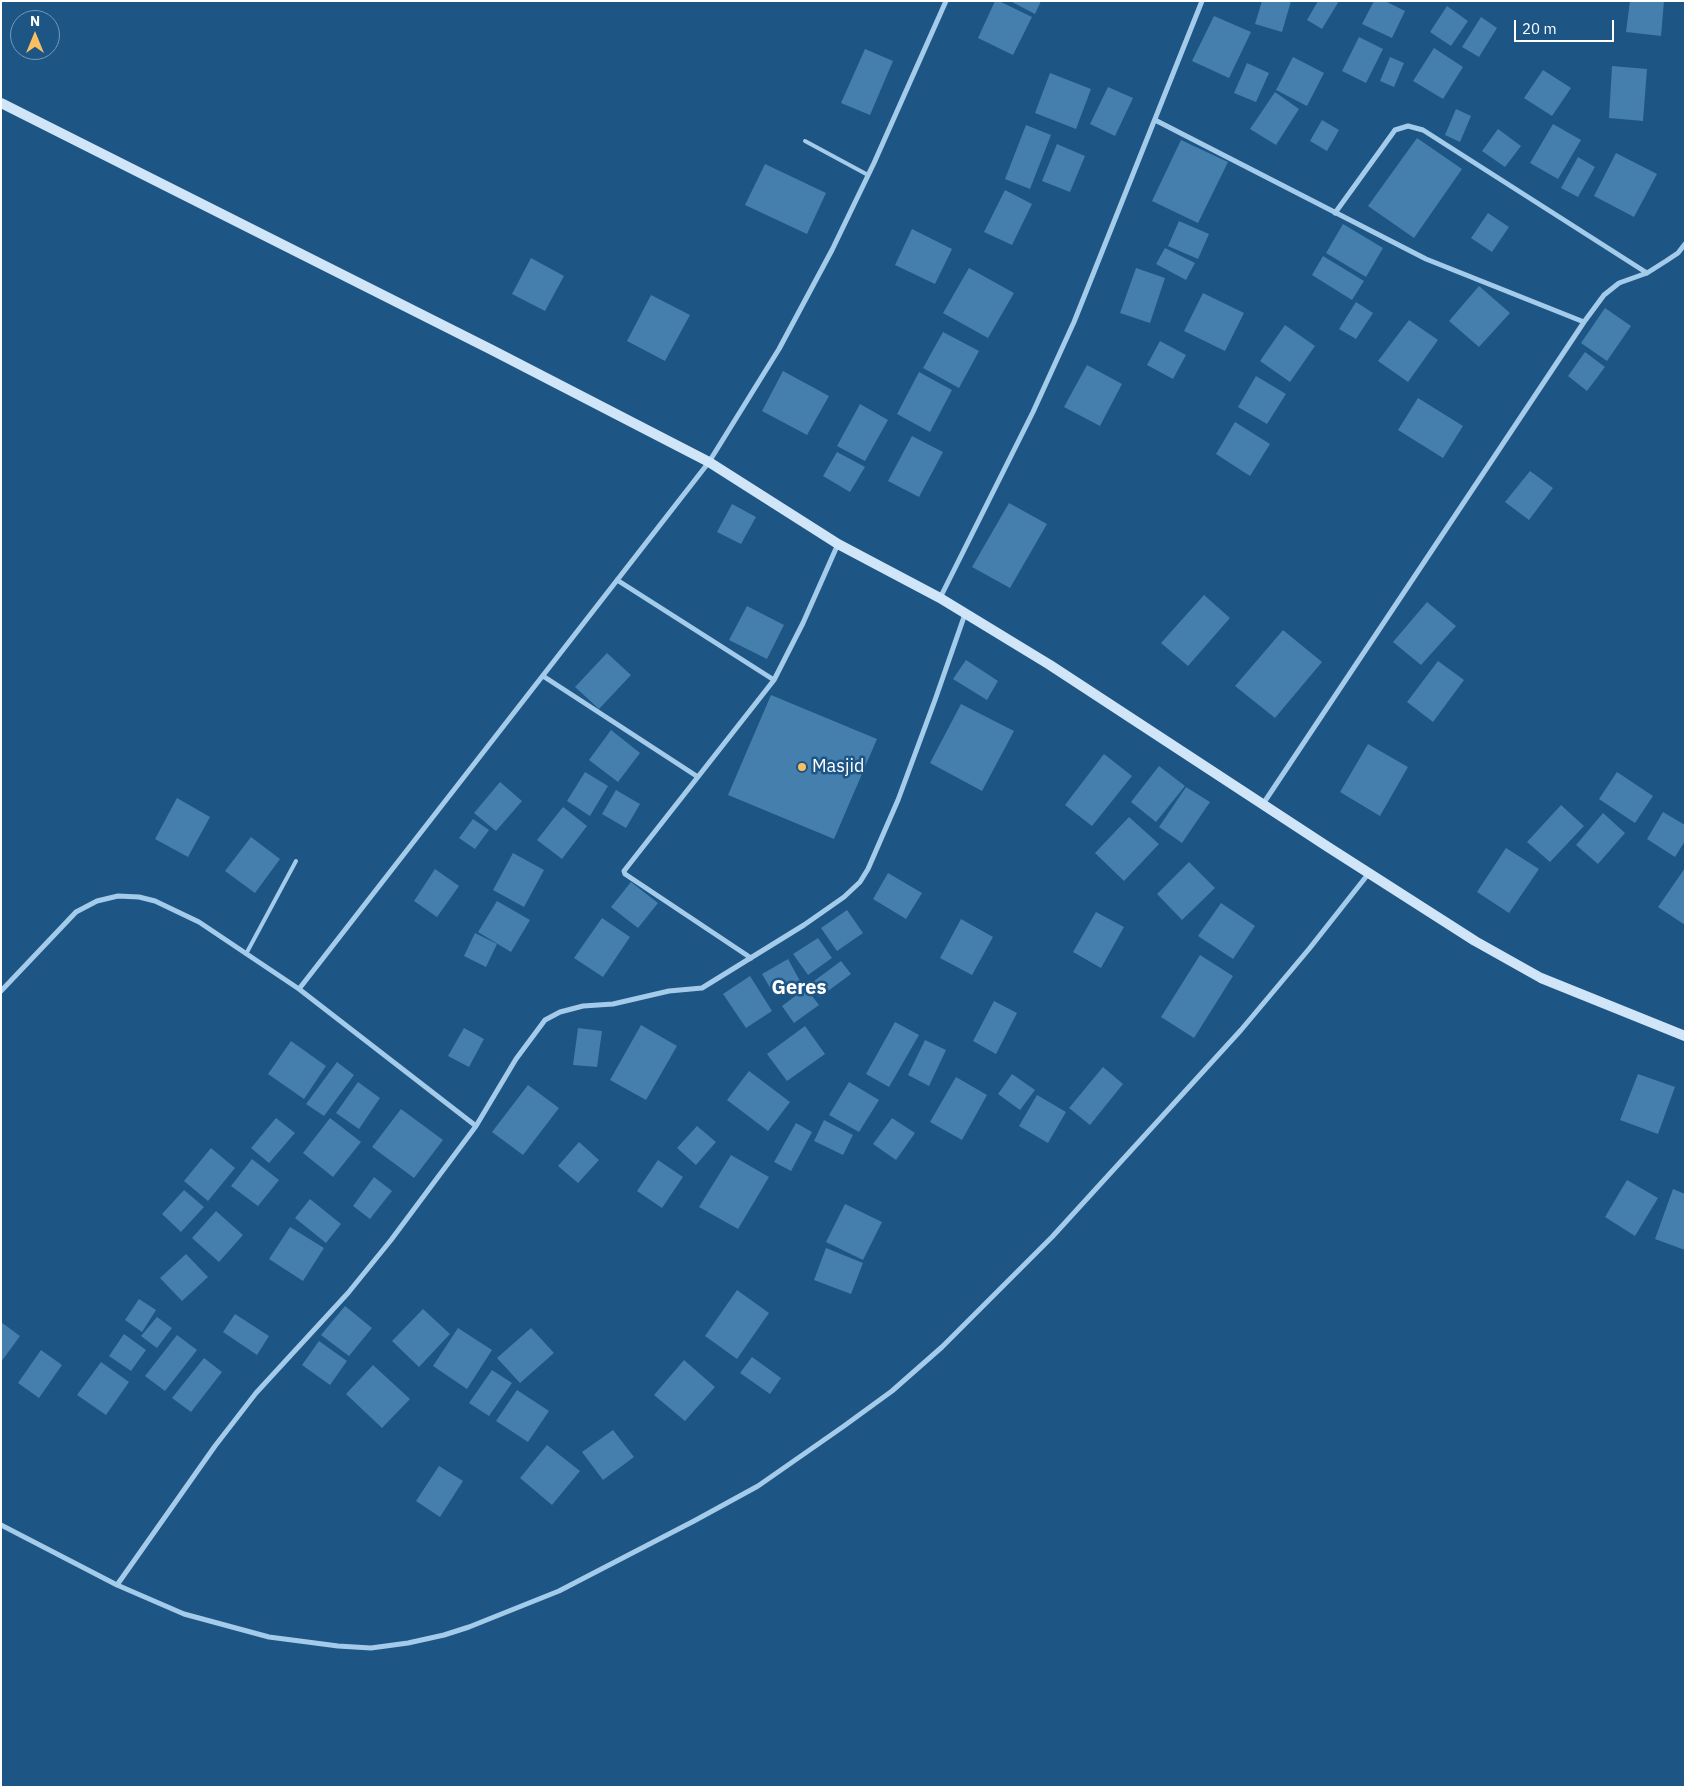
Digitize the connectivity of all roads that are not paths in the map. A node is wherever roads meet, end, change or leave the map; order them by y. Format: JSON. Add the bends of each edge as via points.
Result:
{"nodes":[{"id":1,"x":946,"y":1,"type":"edge"},
{"id":2,"x":1202,"y":1,"type":"edge"},
{"id":3,"x":1,"y":104,"type":"edge"},
{"id":4,"x":1155,"y":120,"type":"junction"},
{"id":5,"x":805,"y":141,"type":"dead end"},
{"id":6,"x":868,"y":175,"type":"junction"},
{"id":7,"x":1335,"y":213,"type":"junction"},
{"id":8,"x":1685,"y":244,"type":"edge"},
{"id":9,"x":1647,"y":273,"type":"junction"},
{"id":10,"x":1584,"y":322,"type":"junction"},
{"id":11,"x":709,"y":462,"type":"junction"},
{"id":12,"x":838,"y":544,"type":"junction"},
{"id":13,"x":617,"y":580,"type":"junction"},
{"id":14,"x":940,"y":598,"type":"junction"},
{"id":15,"x":965,"y":614,"type":"junction"},
{"id":16,"x":543,"y":676,"type":"junction"},
{"id":17,"x":774,"y":680,"type":"junction"},
{"id":18,"x":698,"y":777,"type":"junction"},
{"id":19,"x":1263,"y":804,"type":"junction"},
{"id":20,"x":296,"y":860,"type":"dead end"},
{"id":21,"x":1369,"y":873,"type":"junction"},
{"id":22,"x":246,"y":954,"type":"junction"},
{"id":23,"x":751,"y":958,"type":"junction"},
{"id":24,"x":299,"y":989,"type":"junction"},
{"id":25,"x":1,"y":991,"type":"edge"},
{"id":26,"x":1685,"y":1036,"type":"edge"},
{"id":27,"x":476,"y":1126,"type":"junction"},
{"id":28,"x":1,"y":1525,"type":"edge"},
{"id":29,"x":116,"y":1585,"type":"junction"}],
"edges":[{"from":1,"to":6,"type":"street"},
{"from":2,"to":4,"type":"street"},
{"from":3,"to":11,"type":"street"},
{"from":4,"to":7,"type":"street"},
{"from":4,"to":14,"type":"street","via":[[1074,322]]},
{"from":5,"to":6,"type":"lane"},
{"from":6,"to":11,"type":"street","via":[[780,349]]},
{"from":7,"to":9,"type":"street","via":[[1395,130],[1408,126],[1423,130]]},
{"from":7,"to":10,"type":"street","via":[[1426,259]]},
{"from":8,"to":9,"type":"street","via":[[1678,253]]},
{"from":9,"to":10,"type":"street","via":[[1618,283],[1604,295]]},
{"from":10,"to":19,"type":"street"},
{"from":11,"to":12,"type":"street"},
{"from":11,"to":13,"type":"street"},
{"from":12,"to":14,"type":"street"},
{"from":12,"to":17,"type":"street"},
{"from":13,"to":16,"type":"street"},
{"from":13,"to":17,"type":"street"},
{"from":14,"to":15,"type":"street"},
{"from":15,"to":19,"type":"street","via":[[1050,665]]},
{"from":15,"to":23,"type":"street","via":[[914,758],[860,882],[804,925]]},
{"from":16,"to":18,"type":"street"},
{"from":16,"to":24,"type":"street"},
{"from":17,"to":18,"type":"street"},
{"from":18,"to":23,"type":"street","via":[[624,873]]},
{"from":19,"to":21,"type":"street"},
{"from":20,"to":22,"type":"lane"},
{"from":21,"to":26,"type":"street","via":[[1475,941],[1541,978]]},
{"from":21,"to":29,"type":"street","via":[[1241,1030],[1052,1237],[942,1347],[892,1391],[758,1486],[559,1591],[469,1627],[408,1643],[371,1648],[270,1637],[184,1614]]},
{"from":22,"to":24,"type":"street"},
{"from":22,"to":25,"type":"street","via":[[199,922],[155,900],[110,897],[97,900],[69,917]]},
{"from":23,"to":27,"type":"street","via":[[702,988],[613,1004],[583,1006],[560,1012],[546,1020],[516,1059]]},
{"from":24,"to":27,"type":"street"},
{"from":27,"to":29,"type":"street","via":[[348,1293],[256,1393]]},
{"from":28,"to":29,"type":"street"}]}
